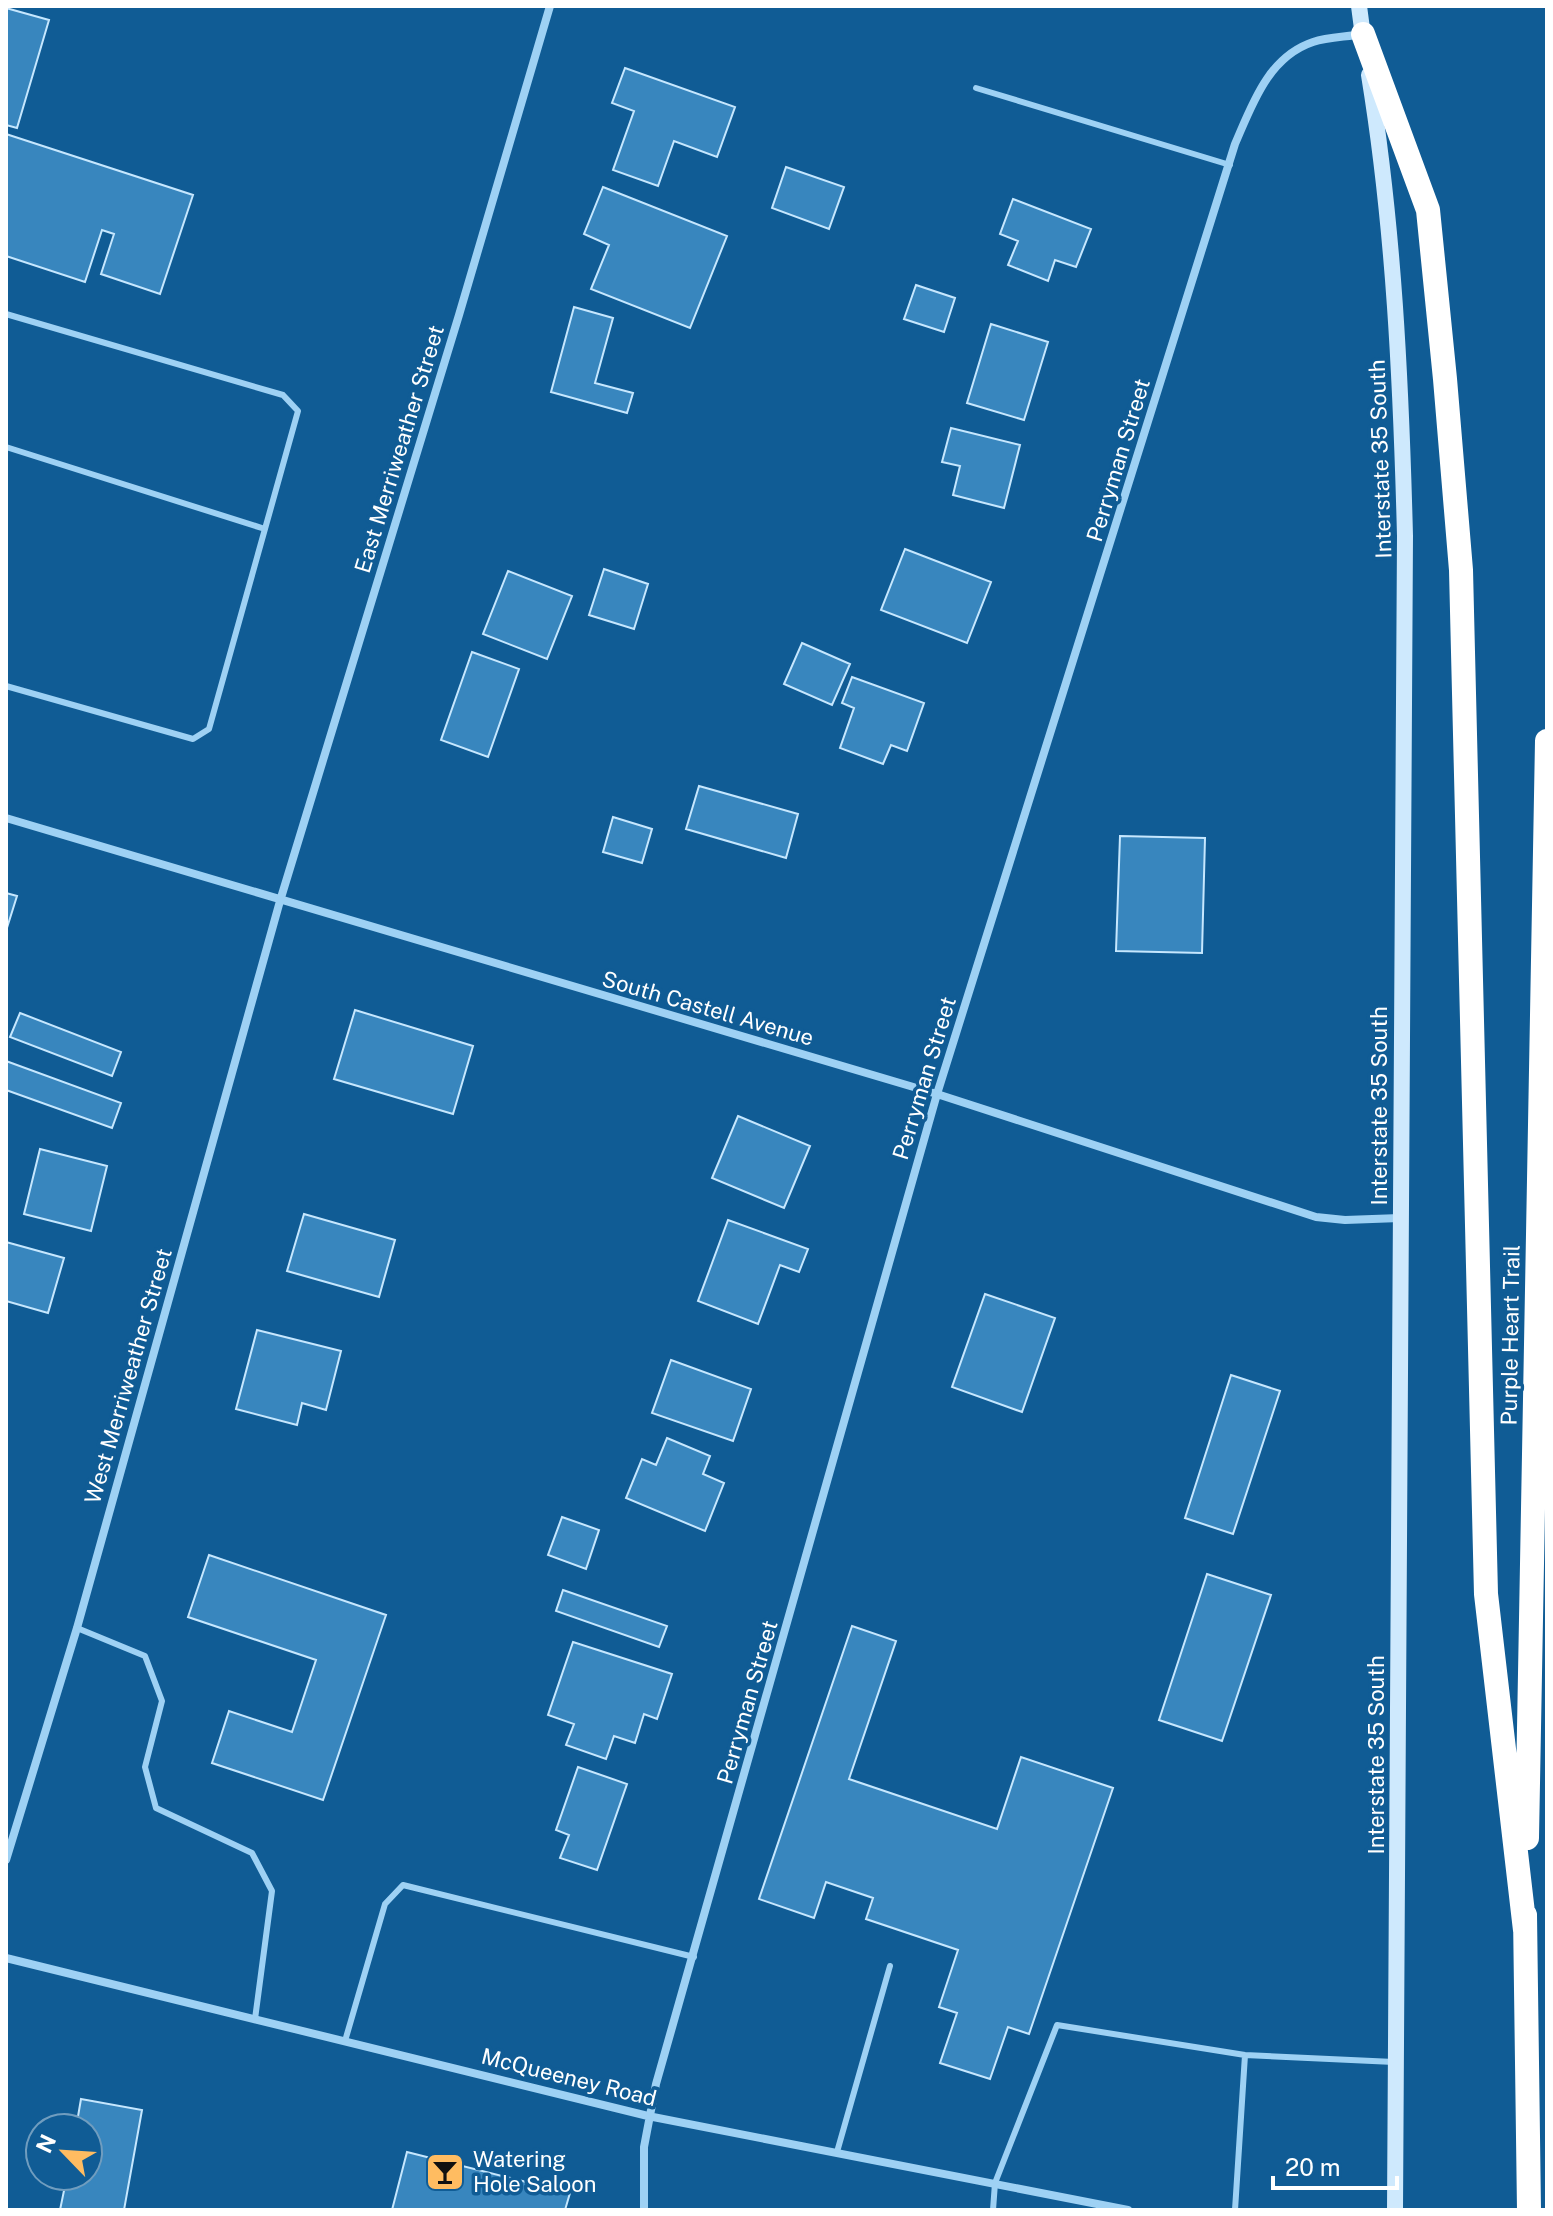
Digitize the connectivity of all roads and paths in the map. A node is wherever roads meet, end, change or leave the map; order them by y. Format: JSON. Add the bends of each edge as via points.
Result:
{"nodes":[{"id":1,"x":550,"y":6,"type":"edge"},
{"id":2,"x":1359,"y":6,"type":"edge"},
{"id":3,"x":1363,"y":34,"type":"junction"},
{"id":4,"x":976,"y":88,"type":"dead end"},
{"id":5,"x":1230,"y":165,"type":"junction"},
{"id":6,"x":6,"y":314,"type":"edge"},
{"id":7,"x":6,"y":447,"type":"edge"},
{"id":8,"x":265,"y":529,"type":"junction"},
{"id":9,"x":6,"y":686,"type":"edge"},
{"id":10,"x":1547,"y":741,"type":"edge"},
{"id":11,"x":6,"y":818,"type":"edge"},
{"id":12,"x":280,"y":901,"type":"junction"},
{"id":13,"x":937,"y":1094,"type":"junction"},
{"id":14,"x":1400,"y":1218,"type":"junction"},
{"id":15,"x":77,"y":1628,"type":"junction"},
{"id":16,"x":6,"y":1860,"type":"edge"},
{"id":17,"x":1525,"y":1930,"type":"junction"},
{"id":18,"x":694,"y":1957,"type":"junction"},
{"id":19,"x":6,"y":1958,"type":"edge"},
{"id":20,"x":890,"y":1966,"type":"dead end"},
{"id":21,"x":255,"y":2019,"type":"junction"},
{"id":22,"x":345,"y":2041,"type":"junction"},
{"id":23,"x":1245,"y":2055,"type":"junction"},
{"id":24,"x":1398,"y":2062,"type":"junction"},
{"id":25,"x":648,"y":2116,"type":"junction"},
{"id":26,"x":837,"y":2152,"type":"junction"},
{"id":27,"x":995,"y":2183,"type":"junction"},
{"id":28,"x":644,"y":2210,"type":"edge"},
{"id":29,"x":993,"y":2210,"type":"edge"},
{"id":30,"x":1128,"y":2210,"type":"edge"},
{"id":31,"x":1235,"y":2210,"type":"edge"},
{"id":32,"x":1395,"y":2210,"type":"edge"},
{"id":33,"x":1529,"y":2210,"type":"edge"}],
"edges":[{"from":1,"to":12,"type":"street","name":"East Merriweather Street"},
{"from":2,"to":3,"type":"main road","name":"Interstate 35 South"},
{"from":3,"to":5,"type":"street","name":"Perryman Street","via":[[1314,42],[1292,52],[1269,74]]},
{"from":3,"to":14,"type":"main road","name":"Interstate 35 South","via":[[1378,128],[1402,400]]},
{"from":3,"to":17,"type":"highway","via":[[1428,210],[1445,379],[1461,570],[1486,1594]]},
{"from":4,"to":5,"type":"lane"},
{"from":5,"to":13,"type":"street","name":"Perryman Street"},
{"from":6,"to":8,"type":"lane","via":[[283,395],[298,411]]},
{"from":7,"to":8,"type":"lane"},
{"from":8,"to":9,"type":"lane","via":[[209,729],[193,739]]},
{"from":10,"to":17,"type":"highway","name":"Purple Heart Trail"},
{"from":11,"to":12,"type":"street","name":"South Castell Avenue"},
{"from":12,"to":13,"type":"street","name":"South Castell Avenue"},
{"from":12,"to":15,"type":"street","name":"West Merriweather Street"},
{"from":13,"to":14,"type":"street","name":"South Castell Avenue","via":[[1316,1217]]},
{"from":13,"to":18,"type":"street","name":"Perryman Street"},
{"from":14,"to":24,"type":"main road","name":"Interstate 35 South"},
{"from":15,"to":16,"type":"street","name":"West Merriweather Street"},
{"from":15,"to":21,"type":"lane","via":[[145,1656],[162,1701],[145,1767],[156,1808],[252,1853],[272,1891]]},
{"from":17,"to":33,"type":"highway"},
{"from":18,"to":22,"type":"lane","via":[[403,1885],[385,1904]]},
{"from":18,"to":25,"type":"street","name":"Perryman Street"},
{"from":19,"to":21,"type":"street","name":"McQueeney Road"},
{"from":20,"to":26,"type":"lane"},
{"from":21,"to":22,"type":"street","name":"McQueeney Road"},
{"from":22,"to":25,"type":"street","name":"McQueeney Road"},
{"from":23,"to":24,"type":"lane"},
{"from":23,"to":27,"type":"lane","via":[[1057,2025]]},
{"from":23,"to":31,"type":"lane"},
{"from":24,"to":32,"type":"main road","name":"Interstate 35 South"},
{"from":25,"to":26,"type":"street","name":"McQueeney Road"},
{"from":25,"to":28,"type":"street","name":"Perryman Street"},
{"from":26,"to":27,"type":"street","name":"McQueeney Road"},
{"from":27,"to":29,"type":"lane"},
{"from":27,"to":30,"type":"street","name":"McQueeney Road"}]}
